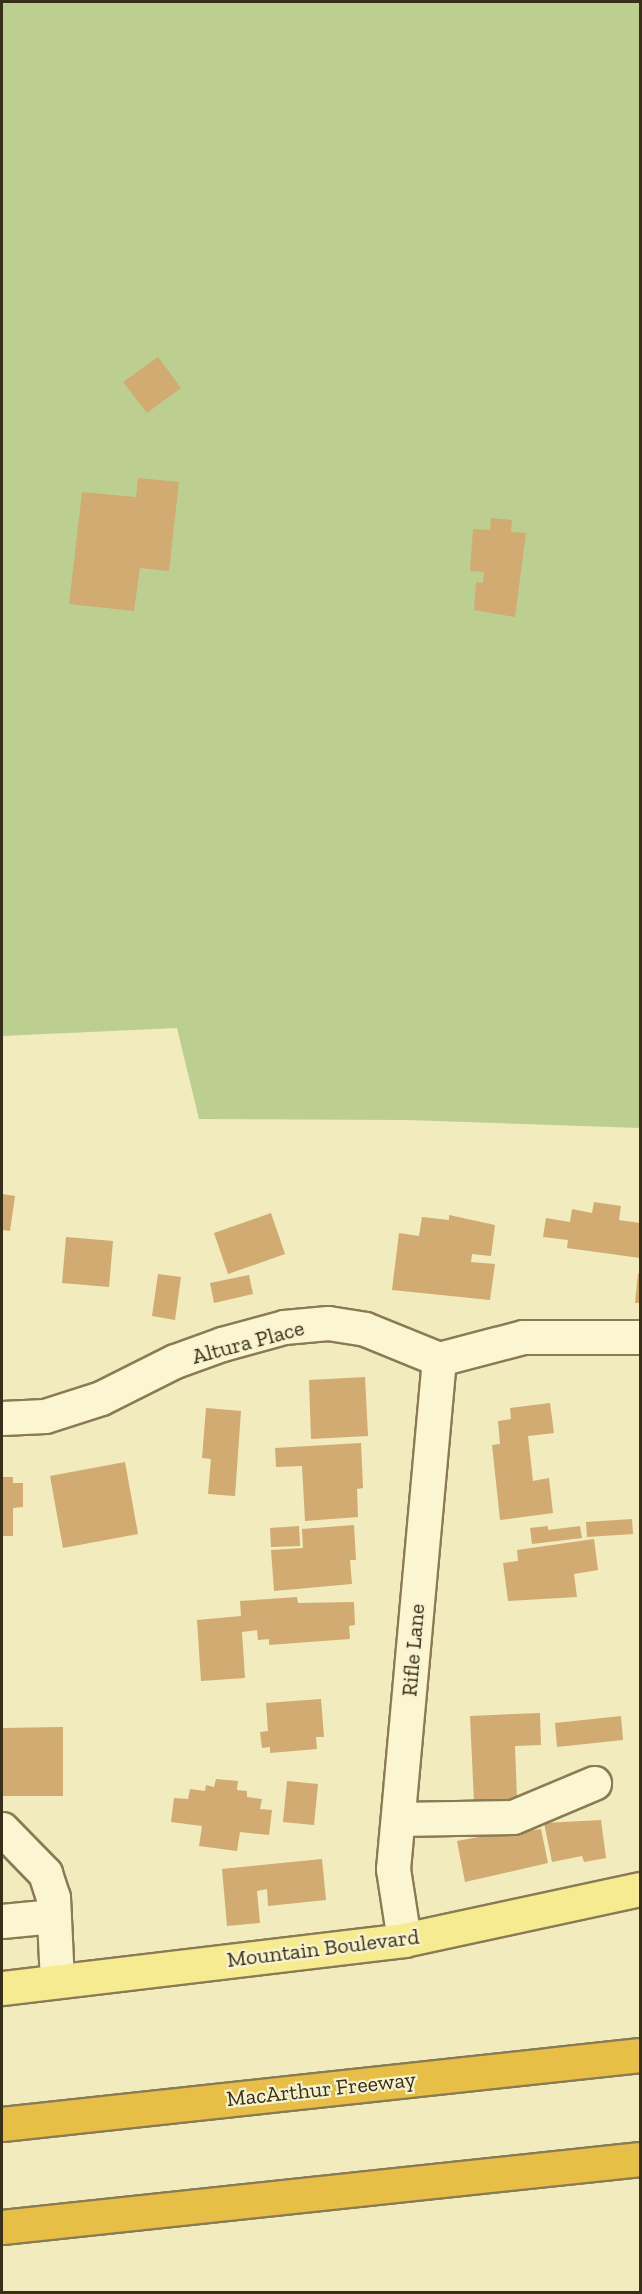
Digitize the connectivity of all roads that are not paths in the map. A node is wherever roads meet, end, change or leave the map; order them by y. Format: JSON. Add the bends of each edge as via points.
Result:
{"nodes":[{"id":1,"x":640,"y":1337,"type":"edge"},
{"id":2,"x":439,"y":1359,"type":"junction"},
{"id":3,"x":2,"y":1418,"type":"edge"},
{"id":4,"x":594,"y":1783,"type":"dead end"},
{"id":5,"x":398,"y":1819,"type":"junction"},
{"id":6,"x":2,"y":1829,"type":"edge"},
{"id":7,"x":640,"y":1888,"type":"edge"},
{"id":8,"x":54,"y":1916,"type":"junction"},
{"id":9,"x":2,"y":1921,"type":"edge"},
{"id":10,"x":404,"y":1940,"type":"junction"},
{"id":11,"x":57,"y":1981,"type":"junction"},
{"id":12,"x":2,"y":1988,"type":"edge"},
{"id":13,"x":640,"y":2055,"type":"edge"},
{"id":14,"x":2,"y":2124,"type":"edge"},
{"id":15,"x":640,"y":2159,"type":"edge"},
{"id":16,"x":2,"y":2227,"type":"edge"}],
"edges":[{"from":1,"to":2,"type":"street","via":[[523,1337]]},
{"from":2,"to":3,"type":"street","name":"Altura Place","via":[[365,1329],[328,1323],[284,1328],[175,1361],[101,1398],[45,1416]]},
{"from":2,"to":5,"type":"street","name":"Rifle Lane"},
{"from":4,"to":5,"type":"street","via":[[513,1816]]},
{"from":5,"to":10,"type":"street","name":"Rifle Lane","via":[[393,1869]]},
{"from":6,"to":8,"type":"street","via":[[45,1873]]},
{"from":7,"to":10,"type":"main road","name":"Mountain Boulevard"},
{"from":8,"to":9,"type":"street"},
{"from":8,"to":11,"type":"street"},
{"from":10,"to":11,"type":"main road","name":"Mountain Boulevard"},
{"from":11,"to":12,"type":"main road","name":"Mountain Boulevard"},
{"from":13,"to":14,"type":"highway","name":"MacArthur Freeway"},
{"from":15,"to":16,"type":"highway"}]}
